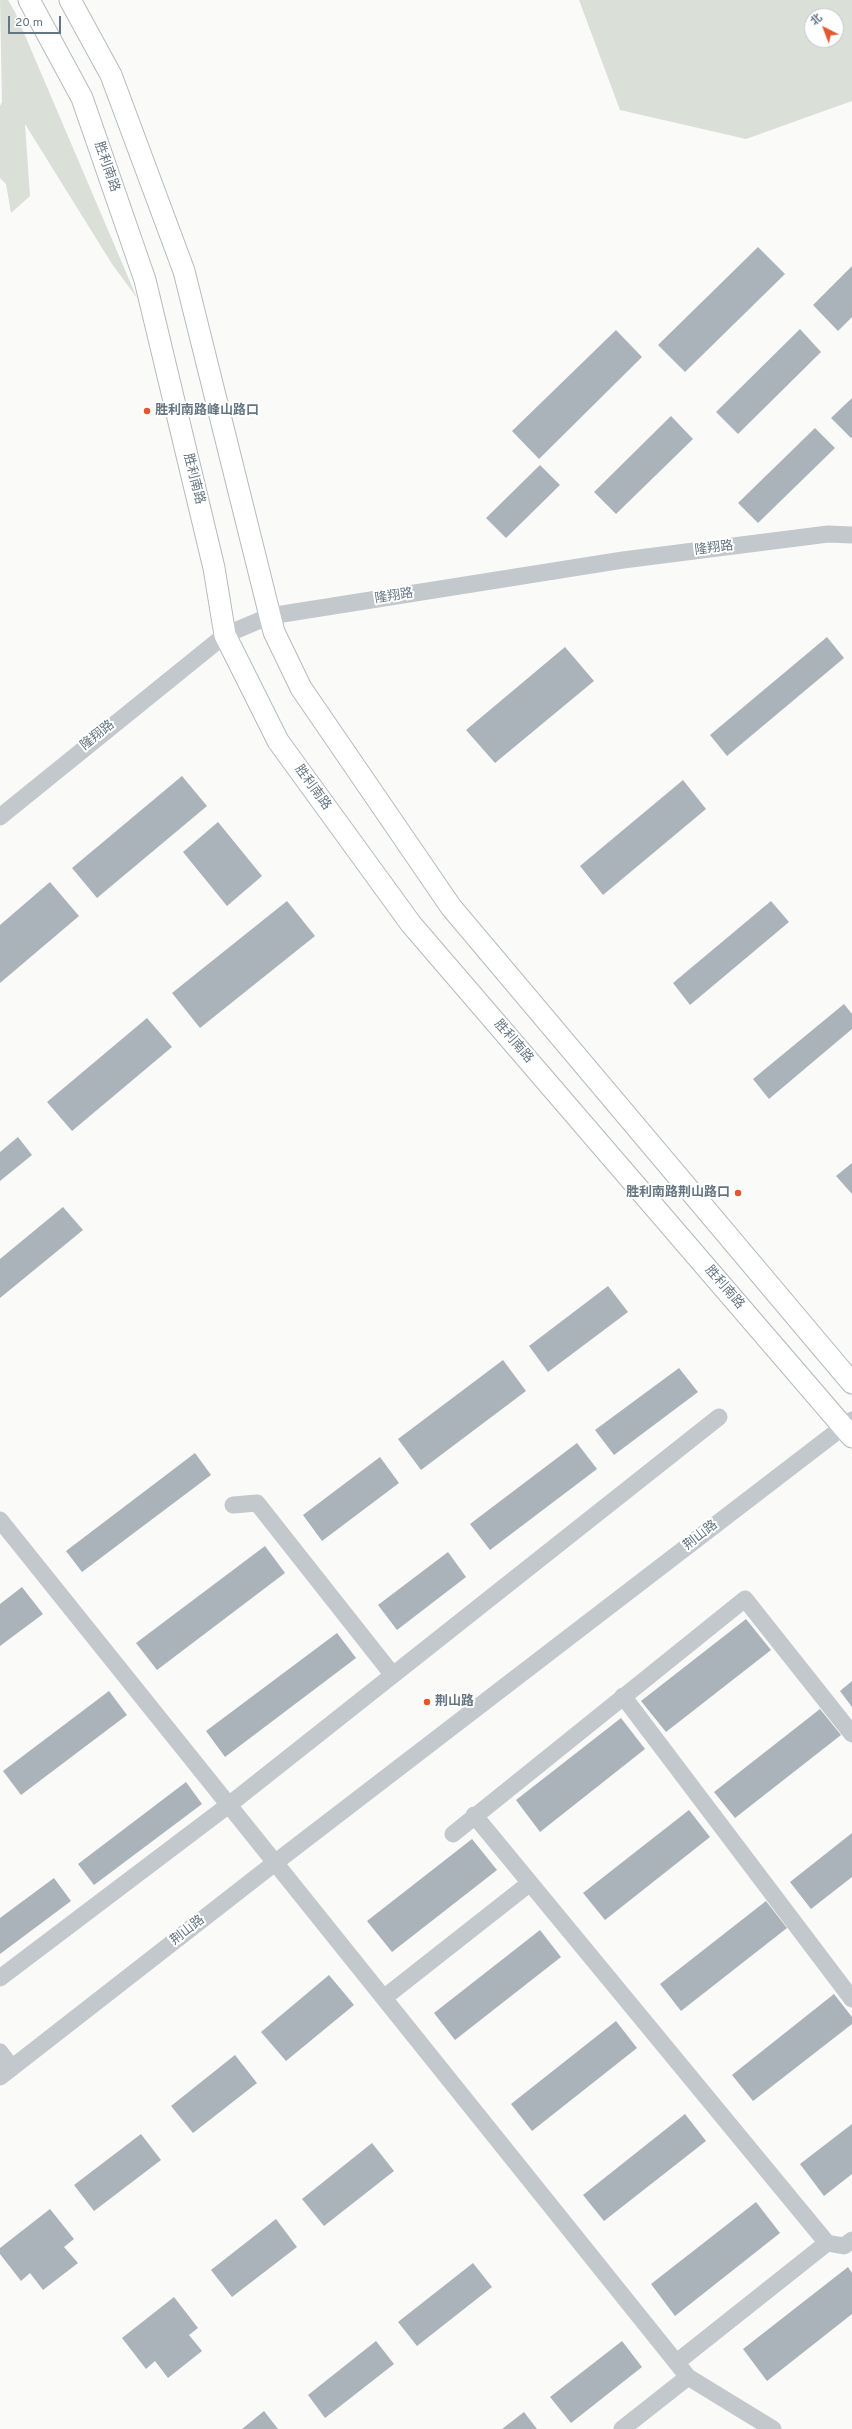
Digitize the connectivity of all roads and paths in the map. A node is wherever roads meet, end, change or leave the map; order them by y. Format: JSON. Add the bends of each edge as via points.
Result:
{"nodes":[{"id":1,"x":29,"y":0,"type":"edge"},
{"id":2,"x":70,"y":0,"type":"edge"},
{"id":3,"x":852,"y":535,"type":"edge"},
{"id":4,"x":270,"y":616,"type":"junction"},
{"id":5,"x":225,"y":635,"type":"junction"},
{"id":6,"x":0,"y":817,"type":"edge"},
{"id":7,"x":852,"y":1383,"type":"edge"},
{"id":8,"x":719,"y":1417,"type":"dead end"},
{"id":9,"x":849,"y":1428,"type":"edge"},
{"id":10,"x":233,"y":1505,"type":"dead end"},
{"id":11,"x":0,"y":1520,"type":"edge"},
{"id":12,"x":392,"y":1674,"type":"junction"},
{"id":13,"x":623,"y":1696,"type":"junction"},
{"id":14,"x":852,"y":1734,"type":"edge"},
{"id":15,"x":230,"y":1804,"type":"junction"},
{"id":16,"x":474,"y":1815,"type":"junction"},
{"id":17,"x":452,"y":1834,"type":"dead end"},
{"id":18,"x":276,"y":1862,"type":"junction"},
{"id":19,"x":530,"y":1883,"type":"junction"},
{"id":20,"x":0,"y":1978,"type":"edge"},
{"id":21,"x":385,"y":1997,"type":"junction"},
{"id":22,"x":852,"y":1999,"type":"edge"},
{"id":23,"x":0,"y":2052,"type":"edge"},
{"id":24,"x":6,"y":2073,"type":"edge"},
{"id":25,"x":852,"y":2240,"type":"edge"},
{"id":26,"x":827,"y":2243,"type":"junction"},
{"id":27,"x":677,"y":2362,"type":"junction"},
{"id":28,"x":688,"y":2377,"type":"junction"},
{"id":29,"x":622,"y":2429,"type":"edge"},
{"id":30,"x":773,"y":2429,"type":"edge"}],
"edges":[{"from":1,"to":5,"type":"main road","name":"胜利南路","via":[[82,98],[145,280],[214,568]]},
{"from":2,"to":4,"type":"main road","via":[[111,75],[184,271]]},
{"from":3,"to":4,"type":"street","name":"隆翔路","via":[[828,534],[623,560]]},
{"from":4,"to":5,"type":"street","name":"隆翔路"},
{"from":4,"to":7,"type":"main road","via":[[274,632],[301,688],[451,907]]},
{"from":5,"to":6,"type":"street","name":"隆翔路"},
{"from":5,"to":9,"type":"main road","name":"胜利南路","via":[[278,741],[411,924]]},
{"from":8,"to":12,"type":"street"},
{"from":9,"to":18,"type":"street","name":"荆山路"},
{"from":10,"to":12,"type":"street","via":[[257,1503]]},
{"from":11,"to":15,"type":"street"},
{"from":12,"to":15,"type":"street"},
{"from":13,"to":14,"type":"street","via":[[745,1599]]},
{"from":13,"to":16,"type":"street"},
{"from":13,"to":22,"type":"street"},
{"from":15,"to":18,"type":"street"},
{"from":15,"to":20,"type":"street"},
{"from":16,"to":17,"type":"street"},
{"from":16,"to":19,"type":"street"},
{"from":18,"to":21,"type":"street"},
{"from":18,"to":24,"type":"street","name":"荆山路"},
{"from":19,"to":21,"type":"street"},
{"from":19,"to":26,"type":"street"},
{"from":21,"to":27,"type":"street"},
{"from":23,"to":24,"type":"street"},
{"from":25,"to":26,"type":"street","via":[[844,2246]]},
{"from":26,"to":27,"type":"street"},
{"from":27,"to":28,"type":"street"},
{"from":28,"to":29,"type":"street"},
{"from":28,"to":30,"type":"street"}]}
